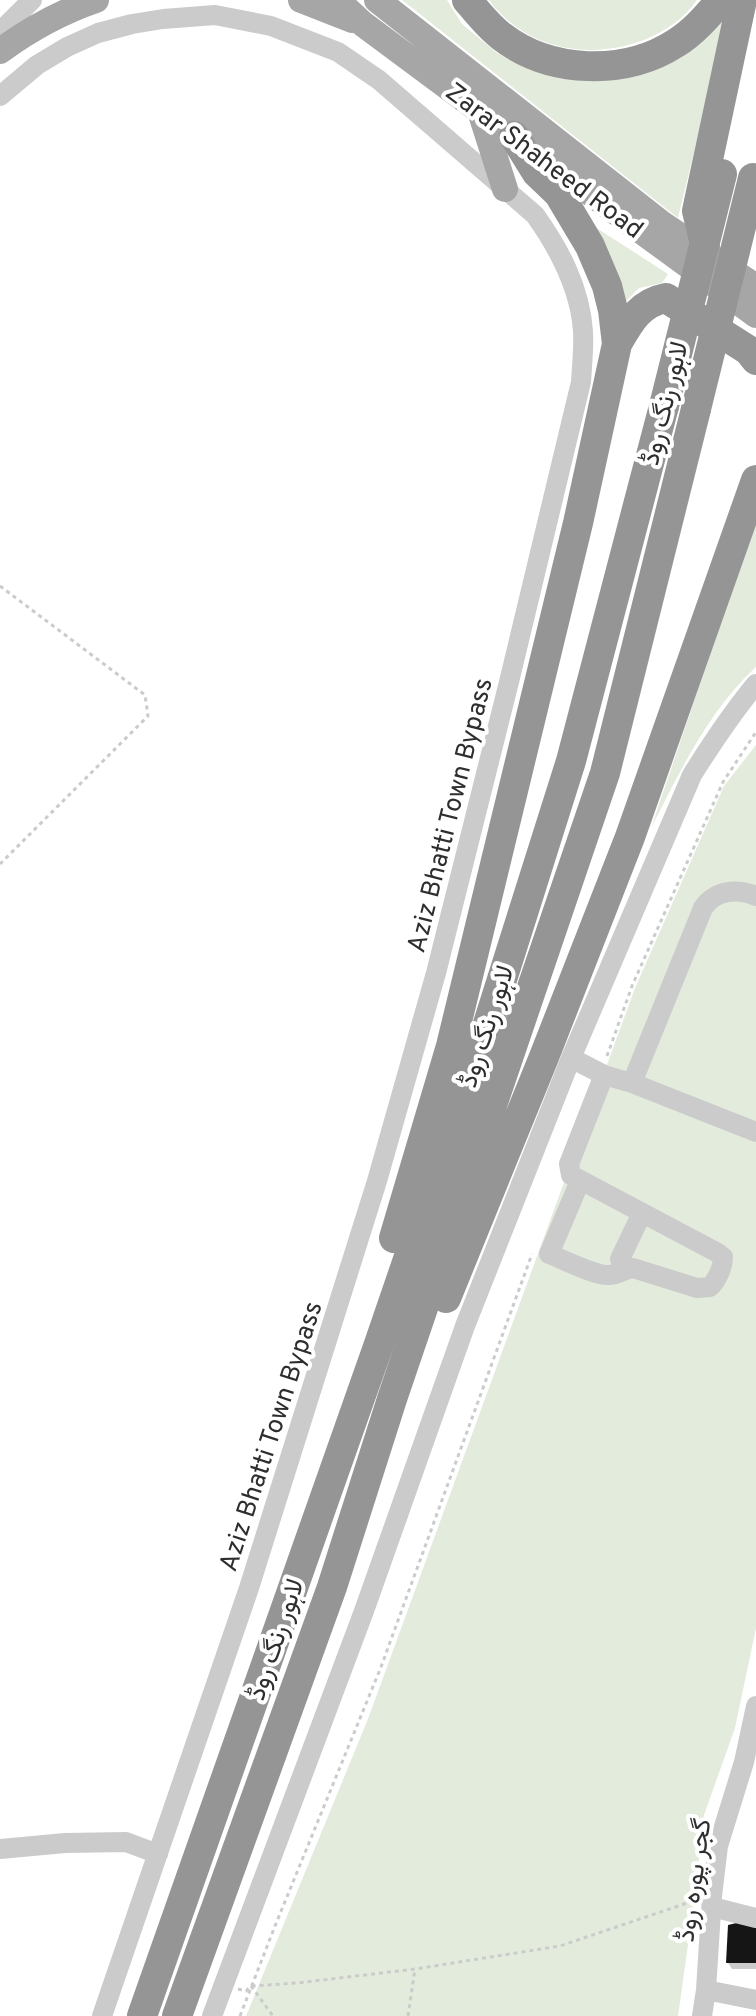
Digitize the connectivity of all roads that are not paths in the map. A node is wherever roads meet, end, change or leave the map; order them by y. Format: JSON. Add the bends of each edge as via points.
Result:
{"nodes":[{"id":1,"x":32,"y":0,"type":"edge"},
{"id":2,"x":96,"y":0,"type":"edge"},
{"id":3,"x":301,"y":0,"type":"edge"},
{"id":4,"x":337,"y":0,"type":"edge"},
{"id":5,"x":377,"y":0,"type":"edge"},
{"id":6,"x":467,"y":0,"type":"edge"},
{"id":7,"x":721,"y":0,"type":"edge"},
{"id":8,"x":742,"y":0,"type":"edge"},
{"id":9,"x":756,"y":14,"type":"edge"},
{"id":10,"x":363,"y":24,"type":"junction"},
{"id":11,"x":0,"y":32,"type":"edge"},
{"id":12,"x":0,"y":51,"type":"edge"},
{"id":13,"x":0,"y":96,"type":"edge"},
{"id":14,"x":480,"y":111,"type":"junction"},
{"id":15,"x":514,"y":136,"type":"junction"},
{"id":16,"x":754,"y":171,"type":"edge"},
{"id":17,"x":714,"y":172,"type":"junction"},
{"id":18,"x":505,"y":189,"type":"junction"},
{"id":19,"x":756,"y":223,"type":"edge"},
{"id":20,"x":734,"y":255,"type":"junction"},
{"id":21,"x":756,"y":287,"type":"edge"},
{"id":22,"x":756,"y":315,"type":"edge"},
{"id":23,"x":617,"y":344,"type":"junction"},
{"id":24,"x":756,"y":360,"type":"edge"},
{"id":25,"x":756,"y":480,"type":"edge"},
{"id":26,"x":756,"y":684,"type":"edge"},
{"id":27,"x":756,"y":896,"type":"edge"},
{"id":28,"x":571,"y":1058,"type":"junction"},
{"id":29,"x":605,"y":1066,"type":"junction"},
{"id":30,"x":632,"y":1083,"type":"junction"},
{"id":31,"x":756,"y":1132,"type":"edge"},
{"id":32,"x":580,"y":1181,"type":"junction"},
{"id":33,"x":642,"y":1213,"type":"junction"},
{"id":34,"x":623,"y":1269,"type":"junction"},
{"id":35,"x":361,"y":1500,"type":"junction"},
{"id":36,"x":323,"y":1502,"type":"junction"},
{"id":37,"x":756,"y":1706,"type":"edge"},
{"id":38,"x":0,"y":1849,"type":"edge"},
{"id":39,"x":158,"y":1854,"type":"junction"},
{"id":40,"x":712,"y":1902,"type":"junction"},
{"id":41,"x":756,"y":1918,"type":"edge"},
{"id":42,"x":706,"y":1990,"type":"junction"},
{"id":43,"x":756,"y":2000,"type":"edge"},
{"id":44,"x":102,"y":2016,"type":"edge"},
{"id":45,"x":142,"y":2016,"type":"edge"},
{"id":46,"x":177,"y":2016,"type":"edge"},
{"id":47,"x":212,"y":2016,"type":"edge"},
{"id":48,"x":702,"y":2016,"type":"edge"}],
"edges":[{"from":1,"to":11,"type":"street"},
{"from":2,"to":12,"type":"main road","via":[[50,18]]},
{"from":3,"to":10,"type":"main road"},
{"from":4,"to":10,"type":"main road","name":"Zarar Shaheed Road"},
{"from":5,"to":21,"type":"main road","name":"Zarar Shaheed Road","via":[[661,223]]},
{"from":6,"to":7,"type":"highway","via":[[505,39],[576,66],[634,62],[655,54],[677,42]]},
{"from":8,"to":17,"type":"highway"},
{"from":9,"to":17,"type":"highway","name":"لاہور رنگ روڈ"},
{"from":10,"to":14,"type":"main road","name":"Zarar Shaheed Road"},
{"from":13,"to":18,"type":"street","name":"Aziz Bhatti Town Bypass","via":[[37,65],[98,33],[163,19],[242,19],[338,52],[379,80]]},
{"from":14,"to":15,"type":"main road","name":"Zarar Shaheed Road"},
{"from":14,"to":18,"type":"main road"},
{"from":15,"to":22,"type":"main road","name":"Zarar Shaheed Road"},
{"from":15,"to":23,"type":"highway","via":[[537,173],[559,194],[590,246],[607,286]]},
{"from":16,"to":20,"type":"highway","name":"لاہور رنگ روڈ","bridge":true},
{"from":17,"to":36,"type":"highway","name":"لاہور رنگ روڈ","bridge":true,"via":[[705,244],[571,761],[480,1049]]},
{"from":18,"to":39,"type":"street","name":"Aziz Bhatti Town Bypass","via":[[535,215],[567,266],[583,333],[581,382],[436,973],[377,1181],[249,1588]]},
{"from":19,"to":20,"type":"highway"},
{"from":20,"to":35,"type":"highway","name":"لاہور رنگ روڈ","bridge":true,"via":[[605,773]]},
{"from":23,"to":24,"type":"highway","via":[[638,312],[666,298]]},
{"from":23,"to":36,"type":"highway","via":[[451,1046],[344,1397]]},
{"from":25,"to":35,"type":"highway","via":[[630,837],[399,1429]]},
{"from":26,"to":28,"type":"street","via":[[692,775]]},
{"from":27,"to":30,"type":"street","via":[[725,893],[709,899],[703,908]]},
{"from":28,"to":29,"type":"street"},
{"from":28,"to":47,"type":"street","via":[[465,1326]]},
{"from":29,"to":30,"type":"street"},
{"from":29,"to":32,"type":"street","via":[[569,1164],[571,1175]]},
{"from":30,"to":31,"type":"street"},
{"from":32,"to":33,"type":"street"},
{"from":32,"to":34,"type":"street","via":[[549,1254],[602,1275]]},
{"from":33,"to":34,"type":"street","via":[[620,1259]]},
{"from":33,"to":34,"type":"street","via":[[718,1253],[723,1262],[704,1289]]},
{"from":35,"to":46,"type":"highway","name":"لاہور رنگ روڈ"},
{"from":36,"to":45,"type":"highway","name":"لاہور رنگ روڈ"},
{"from":37,"to":40,"type":"street","name":"گجر پورہ روڈ","via":[[718,1846]]},
{"from":38,"to":39,"type":"street","via":[[126,1842]]},
{"from":39,"to":44,"type":"street","name":"Aziz Bhatti Town Bypass"},
{"from":40,"to":41,"type":"street"},
{"from":40,"to":42,"type":"street","name":"گجر پورہ روڈ"},
{"from":42,"to":43,"type":"street"},
{"from":42,"to":48,"type":"street","name":"گجر پورہ روڈ"}]}
